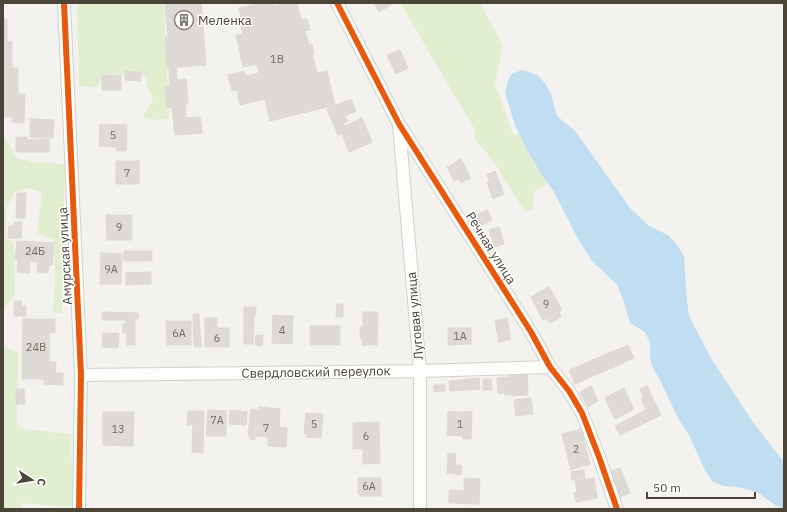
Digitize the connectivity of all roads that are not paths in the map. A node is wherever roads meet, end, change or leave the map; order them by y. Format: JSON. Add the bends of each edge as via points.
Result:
{"nodes":[{"id":1,"x":64,"y":3,"type":"edge"},
{"id":2,"x":337,"y":3,"type":"edge"},
{"id":3,"x":399,"y":124,"type":"junction"},
{"id":4,"x":550,"y":367,"type":"junction"},
{"id":5,"x":420,"y":371,"type":"junction"},
{"id":6,"x":82,"y":375,"type":"junction"},
{"id":7,"x":79,"y":509,"type":"edge"},
{"id":8,"x":420,"y":509,"type":"edge"},
{"id":9,"x":617,"y":509,"type":"edge"}],
"edges":[{"from":1,"to":6,"type":"street","name":"Амурская улица"},
{"from":2,"to":3,"type":"street","name":"Речная улица"},
{"from":3,"to":4,"type":"street","name":"Речная улица","via":[[531,332]]},
{"from":3,"to":5,"type":"street","name":"Луговая улица"},
{"from":4,"to":5,"type":"street","name":"Свердловский переулок"},
{"from":4,"to":9,"type":"street","name":"Речная улица","via":[[582,413]]},
{"from":5,"to":6,"type":"street","name":"Свердловский переулок"},
{"from":5,"to":8,"type":"street","name":"Луговая улица"},
{"from":6,"to":7,"type":"street","name":"Амурская улица"}]}
